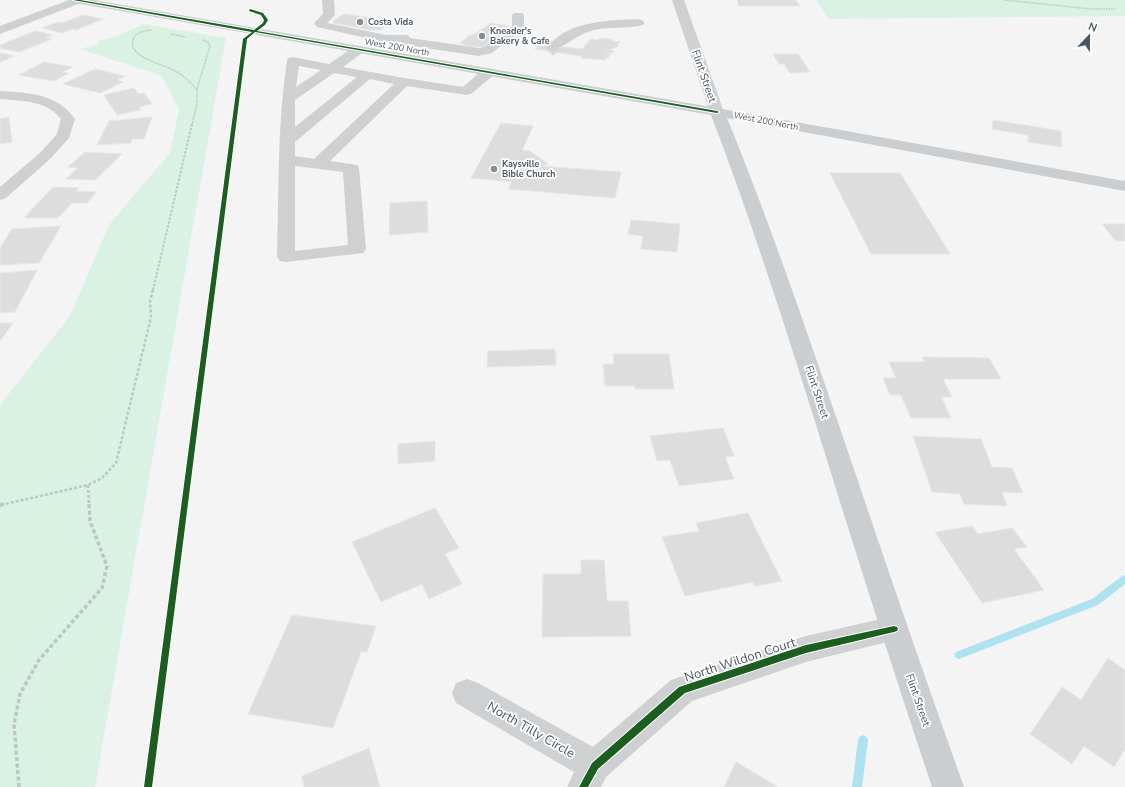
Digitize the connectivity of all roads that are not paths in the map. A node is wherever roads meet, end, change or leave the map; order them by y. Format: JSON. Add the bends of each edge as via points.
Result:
{"nodes":[{"id":1,"x":61,"y":0,"type":"edge"},
{"id":2,"x":75,"y":0,"type":"edge"},
{"id":3,"x":79,"y":0,"type":"edge"},
{"id":4,"x":328,"y":0,"type":"edge"},
{"id":5,"x":678,"y":0,"type":"edge"},
{"id":6,"x":518,"y":15,"type":"dead end"},
{"id":7,"x":34,"y":16,"type":"junction"},
{"id":8,"x":639,"y":23,"type":"dead end"},
{"id":9,"x":0,"y":30,"type":"edge"},
{"id":10,"x":358,"y":50,"type":"junction"},
{"id":11,"x":551,"y":50,"type":"tunnel mouth"},
{"id":12,"x":332,"y":68,"type":"junction"},
{"id":13,"x":489,"y":73,"type":"junction"},
{"id":14,"x":367,"y":75,"type":"junction"},
{"id":15,"x":404,"y":82,"type":"junction"},
{"id":16,"x":0,"y":95,"type":"edge"},
{"id":17,"x":288,"y":100,"type":"junction"},
{"id":18,"x":717,"y":112,"type":"junction"},
{"id":19,"x":287,"y":141,"type":"junction"},
{"id":20,"x":287,"y":160,"type":"junction"},
{"id":21,"x":319,"y":163,"type":"junction"},
{"id":22,"x":1125,"y":186,"type":"edge"},
{"id":23,"x":0,"y":195,"type":"edge"},
{"id":24,"x":894,"y":629,"type":"junction"},
{"id":25,"x":467,"y":693,"type":"dead end"},
{"id":26,"x":589,"y":776,"type":"edge"},
{"id":27,"x":948,"y":787,"type":"edge"}],
"edges":[{"from":1,"to":7,"type":"street","via":[[37,11]]},
{"from":2,"to":3,"type":"main road","name":"West 200 North"},
{"from":3,"to":7,"type":"street"},
{"from":3,"to":10,"type":"main road","name":"West 200 North"},
{"from":4,"to":6,"type":"street","via":[[329,15],[320,23],[321,25],[375,37],[394,40],[404,38],[406,41],[472,52],[488,50],[518,27]]},
{"from":5,"to":18,"type":"street","name":"Flint Street"},
{"from":7,"to":9,"type":"street"},
{"from":8,"to":11,"type":"street","via":[[611,23],[579,29]]},
{"from":10,"to":12,"type":"street"},
{"from":10,"to":13,"type":"main road","name":"West 200 North"},
{"from":12,"to":14,"type":"street"},
{"from":12,"to":17,"type":"street"},
{"from":12,"to":17,"type":"street","via":[[293,61]]},
{"from":13,"to":15,"type":"street","via":[[466,91]]},
{"from":13,"to":18,"type":"main road","name":"West 200 North"},
{"from":14,"to":15,"type":"street"},
{"from":14,"to":19,"type":"street"},
{"from":15,"to":21,"type":"street"},
{"from":16,"to":23,"type":"street","via":[[39,98],[60,107],[68,119],[64,136]]},
{"from":17,"to":19,"type":"street"},
{"from":18,"to":22,"type":"main road","name":"West 200 North"},
{"from":18,"to":24,"type":"main road","name":"Flint Street","via":[[755,207],[792,315]]},
{"from":19,"to":20,"type":"street"},
{"from":20,"to":21,"type":"street"},
{"from":20,"to":21,"type":"street","via":[[286,257],[357,249],[351,168]]},
{"from":24,"to":26,"type":"street","name":"North Wildon Court","via":[[806,649],[682,690]]},
{"from":24,"to":27,"type":"main road","name":"Flint Street"},
{"from":25,"to":26,"type":"street","name":"North Tilly Circle"}]}
